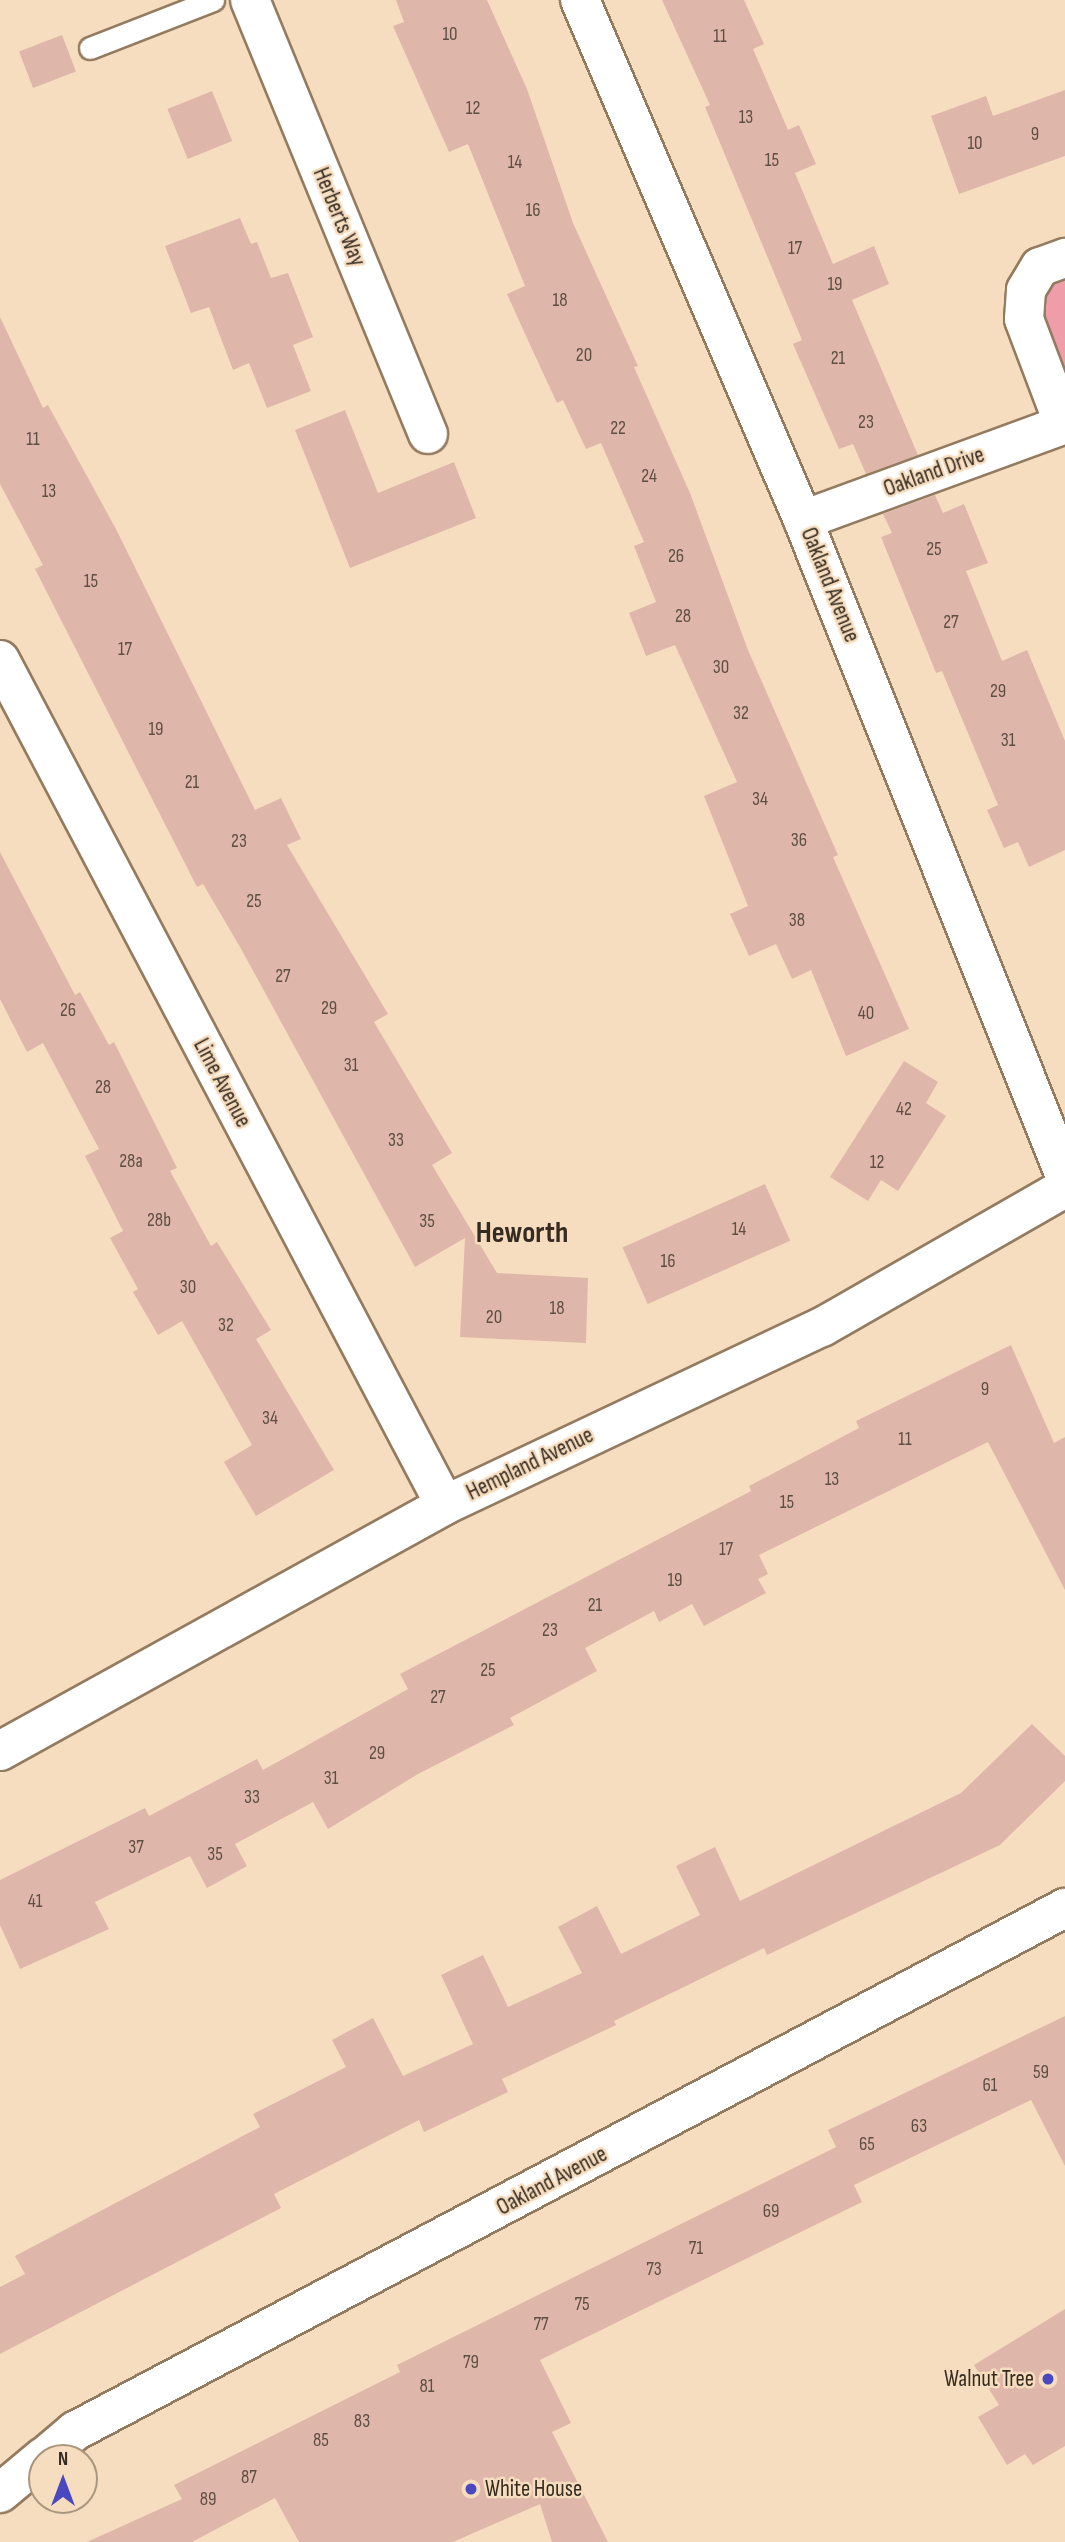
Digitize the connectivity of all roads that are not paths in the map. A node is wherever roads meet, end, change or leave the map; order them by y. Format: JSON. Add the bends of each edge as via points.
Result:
{"nodes":[{"id":1,"x":213,"y":0,"type":"edge"},
{"id":2,"x":250,"y":0,"type":"edge"},
{"id":3,"x":580,"y":0,"type":"edge"},
{"id":4,"x":90,"y":48,"type":"dead end"},
{"id":5,"x":1065,"y":258,"type":"edge"},
{"id":6,"x":1065,"y":424,"type":"edge"},
{"id":7,"x":428,"y":434,"type":"dead end"},
{"id":8,"x":803,"y":520,"type":"junction"},
{"id":9,"x":0,"y":660,"type":"edge"},
{"id":10,"x":1065,"y":1177,"type":"edge"},
{"id":11,"x":1065,"y":1188,"type":"edge"},
{"id":12,"x":445,"y":1505,"type":"junction"},
{"id":13,"x":0,"y":1751,"type":"edge"},
{"id":14,"x":1065,"y":1908,"type":"edge"},
{"id":15,"x":59,"y":2444,"type":"edge"},
{"id":16,"x":28,"y":2470,"type":"edge"},
{"id":17,"x":0,"y":2493,"type":"edge"}],
"edges":[{"from":1,"to":4,"type":"lane"},
{"from":2,"to":7,"type":"street","name":"Herberts Way"},
{"from":3,"to":8,"type":"street","name":"Oakland Avenue"},
{"from":5,"to":6,"type":"street","name":"Oakland Drive","via":[[1040,267],[1026,290],[1024,319]]},
{"from":6,"to":8,"type":"street","name":"Oakland Drive"},
{"from":8,"to":10,"type":"street","name":"Oakland Avenue"},
{"from":9,"to":12,"type":"street","name":"Lime Avenue"},
{"from":11,"to":12,"type":"street","name":"Hempland Avenue","via":[[822,1327]]},
{"from":12,"to":13,"type":"street","name":"Hempland Avenue"},
{"from":14,"to":15,"type":"street","name":"Oakland Avenue","via":[[75,2431]]},
{"from":16,"to":17,"type":"street","name":"Oakland Avenue"}]}
